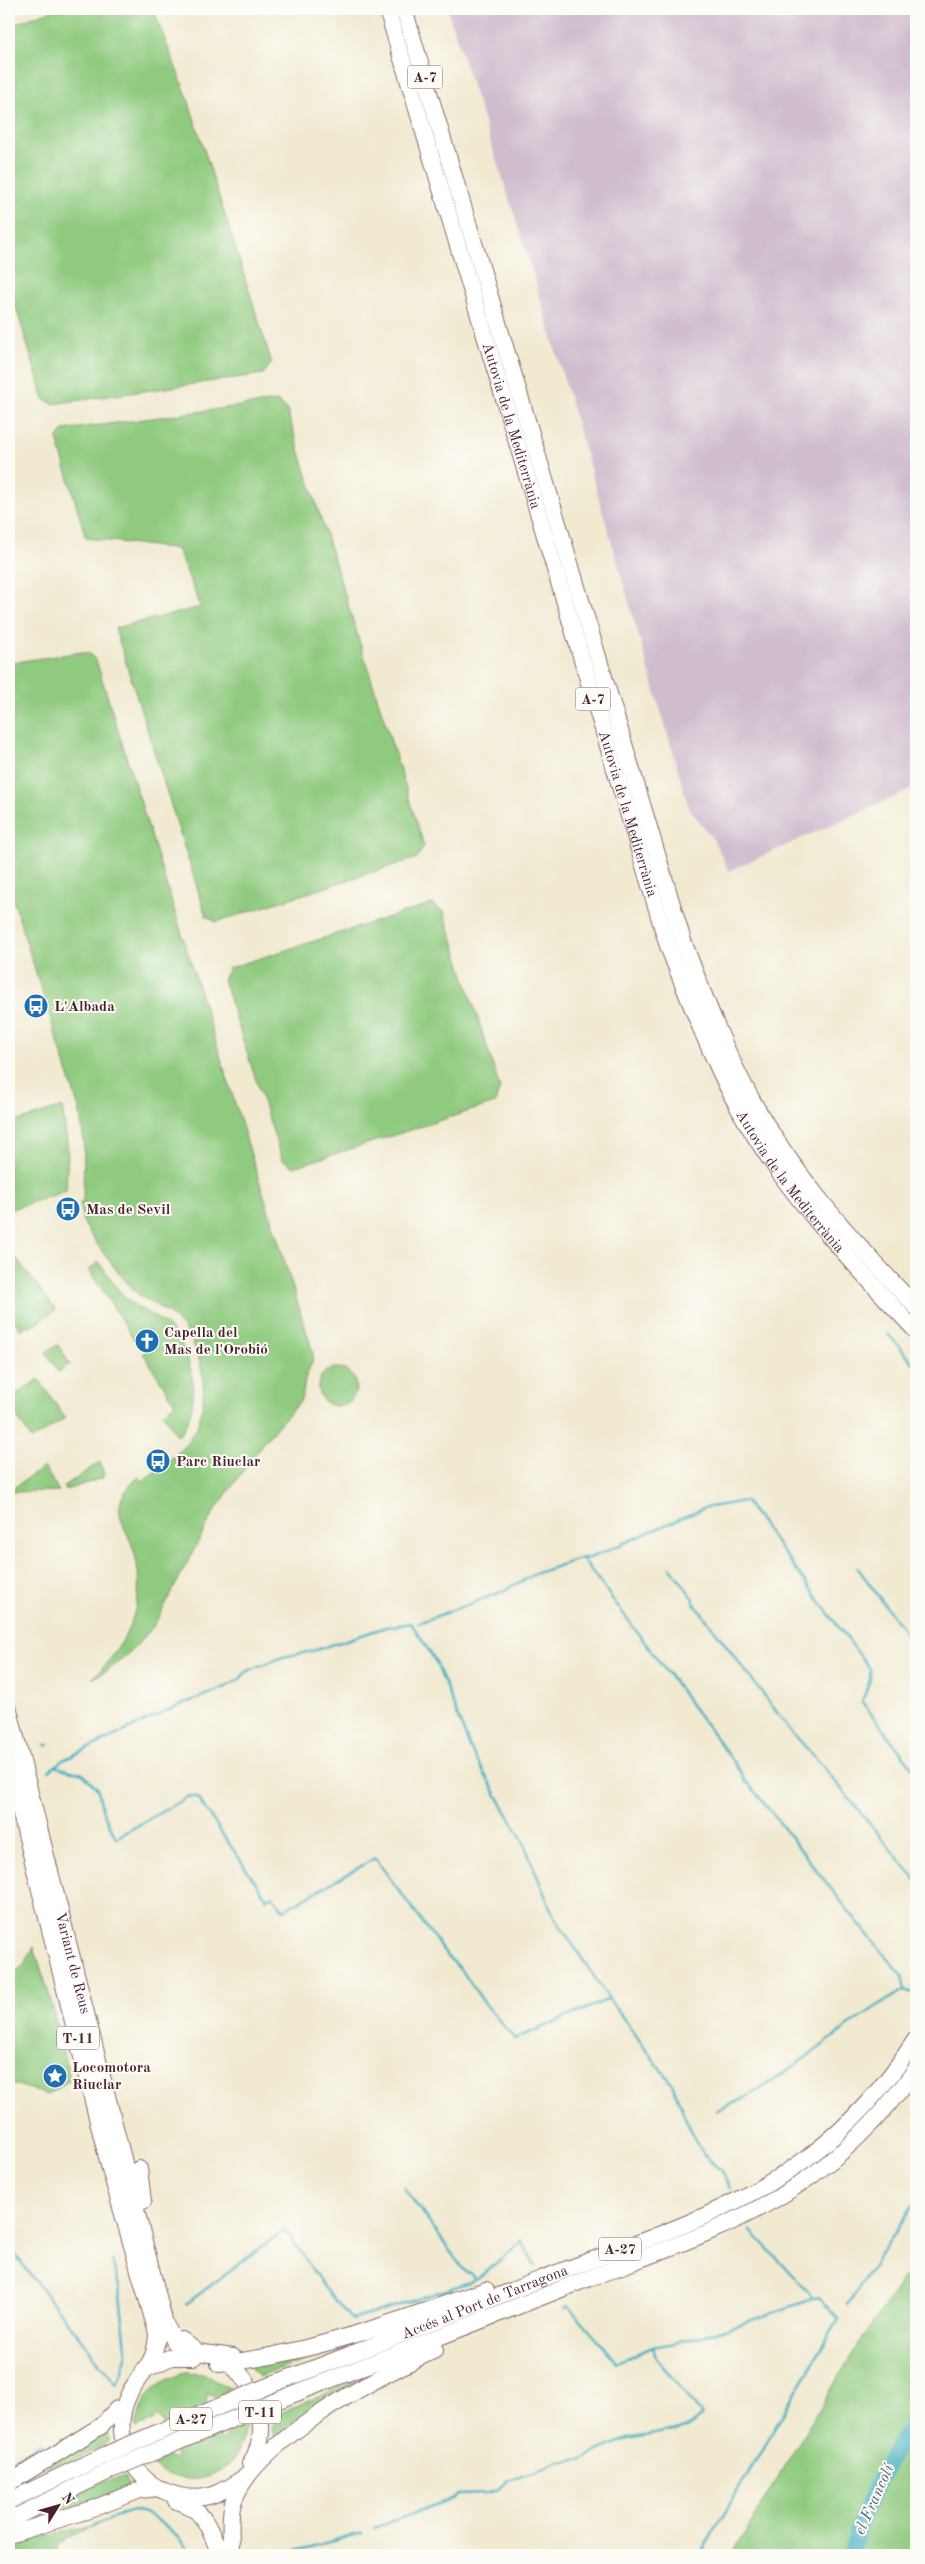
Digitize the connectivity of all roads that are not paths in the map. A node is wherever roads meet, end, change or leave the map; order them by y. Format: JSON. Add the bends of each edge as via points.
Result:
{"nodes":[{"id":1,"x":386,"y":9,"type":"edge"},
{"id":2,"x":404,"y":9,"type":"edge"},
{"id":3,"x":916,"y":1307,"type":"edge"},
{"id":4,"x":916,"y":1331,"type":"edge"},
{"id":5,"x":9,"y":1710,"type":"edge"},
{"id":6,"x":9,"y":1766,"type":"edge"},
{"id":7,"x":29,"y":1845,"type":"junction"},
{"id":8,"x":36,"y":1901,"type":"dead end"},
{"id":9,"x":914,"y":2041,"type":"edge"},
{"id":10,"x":916,"y":2069,"type":"edge"},
{"id":11,"x":139,"y":2169,"type":"dead end"},
{"id":12,"x":140,"y":2224,"type":"junction"},
{"id":13,"x":580,"y":2273,"type":"junction"},
{"id":14,"x":156,"y":2310,"type":"junction"},
{"id":15,"x":188,"y":2355,"type":"junction"},
{"id":16,"x":225,"y":2363,"type":"junction"},
{"id":17,"x":144,"y":2370,"type":"junction"},
{"id":18,"x":117,"y":2409,"type":"junction"},
{"id":19,"x":110,"y":2462,"type":"junction"},
{"id":20,"x":249,"y":2474,"type":"junction"},
{"id":21,"x":9,"y":2483,"type":"edge"},
{"id":22,"x":234,"y":2484,"type":"junction"},
{"id":23,"x":155,"y":2491,"type":"junction"},
{"id":24,"x":190,"y":2499,"type":"junction"},
{"id":25,"x":9,"y":2501,"type":"edge"},
{"id":26,"x":9,"y":2520,"type":"edge"},
{"id":27,"x":9,"y":2535,"type":"edge"},
{"id":28,"x":227,"y":2553,"type":"edge"}],
"edges":[{"from":1,"to":4,"type":"highway","name":"Autovia de la Mediterrània","number":"A-7","via":[[668,946],[707,1045],[740,1110],[783,1177],[830,1238]]},
{"from":2,"to":3,"type":"highway","name":"Autovia de la Mediterrània","number":"A-7","via":[[683,941],[720,1038],[753,1103],[793,1163],[839,1222]]},
{"from":5,"to":12,"type":"highway","name":"Variant de Reus","number":"T-11"},
{"from":6,"to":7,"type":"highway","name":"Variant de Reus","number":"T-11"},
{"from":7,"to":8,"type":"highway","via":[[24,1849]]},
{"from":7,"to":14,"type":"highway","name":"Variant de Reus","number":"T-11","via":[[116,2201]]},
{"from":9,"to":13,"type":"highway","name":"Accés al Port de Tarragona","number":"A-27","via":[[857,2114],[789,2171],[711,2212]]},
{"from":10,"to":13,"type":"highway","name":"Accés al Port de Tarragona","number":"A-27","via":[[865,2130],[795,2187],[717,2228]]},
{"from":11,"to":12,"type":"highway","via":[[145,2215]]},
{"from":12,"to":14,"type":"highway","name":"Variant de Reus","number":"T-11"},
{"from":13,"to":16,"type":"highway","via":[[557,2265],[322,2344]]},
{"from":13,"to":19,"type":"highway","name":"Accés al Port de Tarragona","number":"A-27","bridge":true,"via":[[281,2399]]},
{"from":13,"to":19,"type":"highway","name":"Accés al Port de Tarragona","number":"A-27","bridge":true,"via":[[275,2383]]},
{"from":13,"to":20,"type":"highway","via":[[572,2293],[464,2337],[376,2381],[292,2435]]},
{"from":14,"to":15,"type":"highway","name":"Variant de Reus","number":"T-11","via":[[169,2334]]},
{"from":14,"to":16,"type":"highway","via":[[187,2346]]},
{"from":14,"to":17,"type":"highway","number":"T-11","via":[[156,2347]]},
{"from":15,"to":16,"type":"highway","number":"T-11"},
{"from":15,"to":17,"type":"highway","number":"T-11","via":[[171,2357]]},
{"from":16,"to":22,"type":"highway","number":"T-11","via":[[248,2383],[260,2411],[262,2430],[259,2448]]},
{"from":17,"to":18,"type":"highway","via":[[129,2384]]},
{"from":17,"to":23,"type":"highway","number":"T-11","via":[[130,2394],[122,2432],[128,2455]]},
{"from":18,"to":21,"type":"highway","via":[[101,2426]]},
{"from":18,"to":23,"type":"highway","via":[[115,2435],[121,2456],[128,2470]]},
{"from":19,"to":25,"type":"highway","name":"Accés al Port de Tarragona","number":"A-27"},
{"from":19,"to":26,"type":"highway","name":"Accés al Port de Tarragona","number":"A-27"},
{"from":20,"to":22,"type":"highway"},
{"from":20,"to":28,"type":"highway","via":[[233,2502]]},
{"from":22,"to":24,"type":"highway","number":"T-11","via":[[215,2494]]},
{"from":22,"to":28,"type":"highway","number":"T-11","via":[[226,2516]]},
{"from":23,"to":24,"type":"highway","number":"T-11"},
{"from":23,"to":27,"type":"highway","via":[[140,2490]]},
{"from":23,"to":28,"type":"highway","via":[[183,2502],[202,2516]]},
{"from":24,"to":28,"type":"highway","number":"T-11","via":[[212,2523]]}]}
